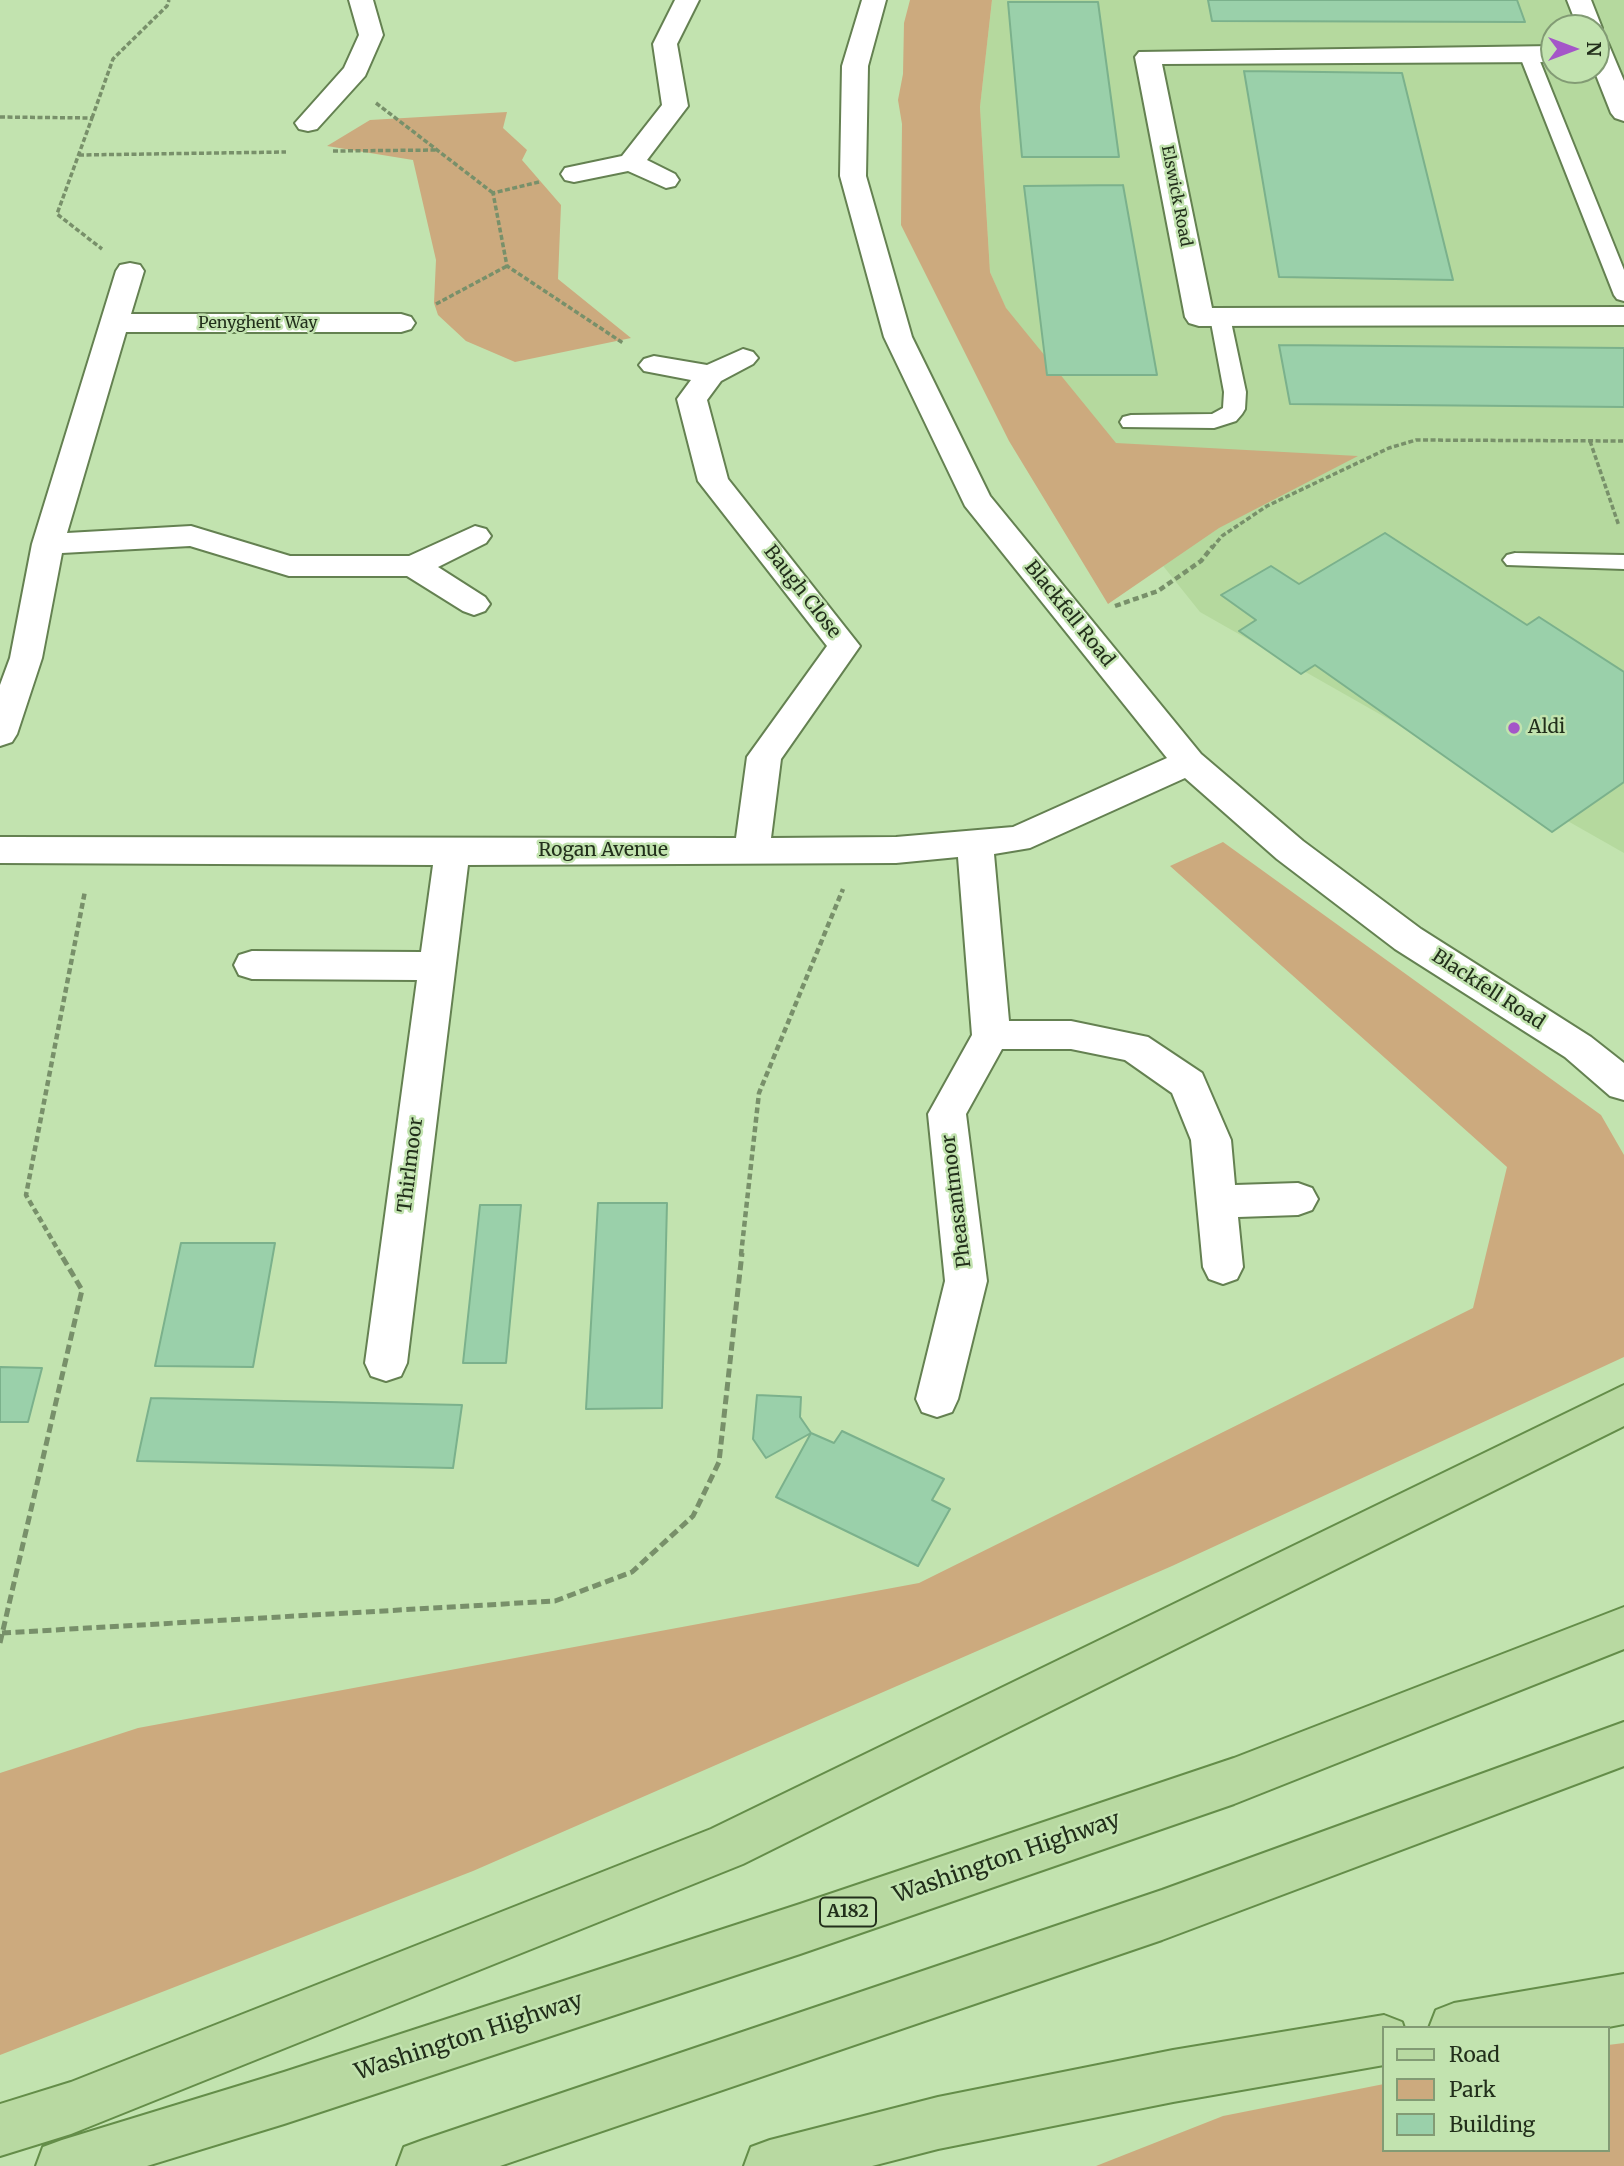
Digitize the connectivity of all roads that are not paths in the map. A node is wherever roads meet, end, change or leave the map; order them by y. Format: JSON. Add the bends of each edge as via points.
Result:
{"nodes":[{"id":1,"x":361,"y":0,"type":"edge"},
{"id":2,"x":687,"y":0,"type":"edge"},
{"id":3,"x":874,"y":0,"type":"edge"},
{"id":4,"x":1540,"y":54,"type":"edge"},
{"id":5,"x":1610,"y":80,"type":"edge"},
{"id":6,"x":1551,"y":84,"type":"edge"},
{"id":7,"x":1624,"y":113,"type":"edge"},
{"id":8,"x":307,"y":123,"type":"dead end"},
{"id":9,"x":631,"y":162,"type":"junction"},
{"id":10,"x":574,"y":174,"type":"road end"},
{"id":11,"x":666,"y":180,"type":"dead end"},
{"id":12,"x":130,"y":271,"type":"road end"},
{"id":13,"x":1624,"y":295,"type":"edge"},
{"id":14,"x":1624,"y":316,"type":"edge"},
{"id":15,"x":1220,"y":317,"type":"junction"},
{"id":16,"x":114,"y":323,"type":"junction"},
{"id":17,"x":401,"y":323,"type":"road end"},
{"id":18,"x":743,"y":358,"type":"dead end"},
{"id":19,"x":654,"y":365,"type":"road end"},
{"id":20,"x":711,"y":376,"type":"junction"},
{"id":21,"x":1131,"y":422,"type":"dead end"},
{"id":22,"x":475,"y":536,"type":"dead end"},
{"id":23,"x":48,"y":544,"type":"junction"},
{"id":24,"x":1515,"y":560,"type":"dead end"},
{"id":25,"x":1624,"y":562,"type":"edge"},
{"id":26,"x":414,"y":566,"type":"junction"},
{"id":27,"x":474,"y":604,"type":"dead end"},
{"id":28,"x":0,"y":734,"type":"edge"},
{"id":29,"x":1189,"y":762,"type":"junction"},
{"id":30,"x":975,"y":843,"type":"junction"},
{"id":31,"x":0,"y":850,"type":"edge"},
{"id":32,"x":752,"y":850,"type":"junction"},
{"id":33,"x":452,"y":852,"type":"junction"},
{"id":34,"x":253,"y":965,"type":"dead end"},
{"id":35,"x":437,"y":966,"type":"junction"},
{"id":36,"x":991,"y":1035,"type":"junction"},
{"id":37,"x":1578,"y":1047,"type":"junction"},
{"id":38,"x":1624,"y":1062,"type":"edge"},
{"id":39,"x":1624,"y":1085,"type":"edge"},
{"id":40,"x":1298,"y":1199,"type":"dead end"},
{"id":41,"x":1217,"y":1202,"type":"junction"},
{"id":42,"x":1223,"y":1266,"type":"dead end"},
{"id":43,"x":386,"y":1363,"type":"dead end"},
{"id":44,"x":937,"y":1399,"type":"dead end"},
{"id":45,"x":1624,"y":1403,"type":"edge"},
{"id":46,"x":1624,"y":1628,"type":"edge"},
{"id":47,"x":1624,"y":1744,"type":"edge"},
{"id":48,"x":1624,"y":1998,"type":"edge"},
{"id":49,"x":1465,"y":2026,"type":"edge"},
{"id":50,"x":1382,"y":2040,"type":"edge"},
{"id":51,"x":0,"y":2130,"type":"edge"},
{"id":52,"x":62,"y":2166,"type":"edge"},
{"id":53,"x":423,"y":2166,"type":"edge"},
{"id":54,"x":770,"y":2166,"type":"edge"}],
"edges":[{"from":1,"to":8,"type":"street","via":[[371,36],[356,71]]},
{"from":2,"to":9,"type":"street","via":[[665,44],[675,106]]},
{"from":3,"to":29,"type":"street","name":"Blackfell Road","via":[[855,66],[853,176],[898,337],[976,499]]},
{"from":4,"to":15,"type":"street","name":"Elswick Road","via":[[1148,57],[1199,317]]},
{"from":5,"to":7,"type":"street"},
{"from":6,"to":13,"type":"lane"},
{"from":9,"to":10,"type":"street"},
{"from":9,"to":11,"type":"street"},
{"from":12,"to":16,"type":"street"},
{"from":14,"to":15,"type":"street"},
{"from":15,"to":21,"type":"lane","via":[[1235,392],[1234,409],[1214,421]]},
{"from":16,"to":17,"type":"street","name":"Penyghent Way"},
{"from":16,"to":23,"type":"street"},
{"from":18,"to":20,"type":"street","name":"Baugh Close"},
{"from":19,"to":20,"type":"street"},
{"from":20,"to":32,"type":"street","name":"Baugh Close","via":[[692,399],[713,481],[844,646],[764,757]]},
{"from":22,"to":26,"type":"street"},
{"from":23,"to":26,"type":"street","via":[[191,536],[289,566]]},
{"from":23,"to":28,"type":"street","via":[[26,658]]},
{"from":24,"to":25,"type":"lane"},
{"from":26,"to":27,"type":"street"},
{"from":29,"to":30,"type":"street","name":"Rogan Avenue","via":[[1018,839]]},
{"from":29,"to":37,"type":"street","name":"Blackfell Road","via":[[1290,850],[1408,939]]},
{"from":30,"to":32,"type":"street","name":"Rogan Avenue","via":[[896,850]]},
{"from":30,"to":36,"type":"street"},
{"from":31,"to":33,"type":"street","name":"Rogan Avenue"},
{"from":32,"to":33,"type":"street","name":"Rogan Avenue"},
{"from":33,"to":35,"type":"street","name":"Thirlmoor"},
{"from":34,"to":35,"type":"street"},
{"from":35,"to":43,"type":"street","name":"Thirlmoor"},
{"from":36,"to":41,"type":"street","via":[[1071,1035],[1135,1047],[1188,1084],[1211,1140]]},
{"from":36,"to":44,"type":"street","name":"Pheasantmoor","via":[[947,1114],[967,1281]]},
{"from":37,"to":38,"type":"street","name":"Blackfell Road"},
{"from":37,"to":39,"type":"street","name":"Blackfell Road"},
{"from":40,"to":41,"type":"street"},
{"from":41,"to":42,"type":"street"},
{"from":45,"to":51,"type":"main road","via":[[726,1847],[83,2103]]},
{"from":46,"to":52,"type":"main road","name":"Washington Highway","number":"A182","via":[[1208,1790],[787,1933]]},
{"from":47,"to":53,"type":"main road","via":[[1163,1915]]},
{"from":48,"to":49,"type":"main road"},
{"from":50,"to":54,"type":"main road","via":[[938,2123]]}]}
